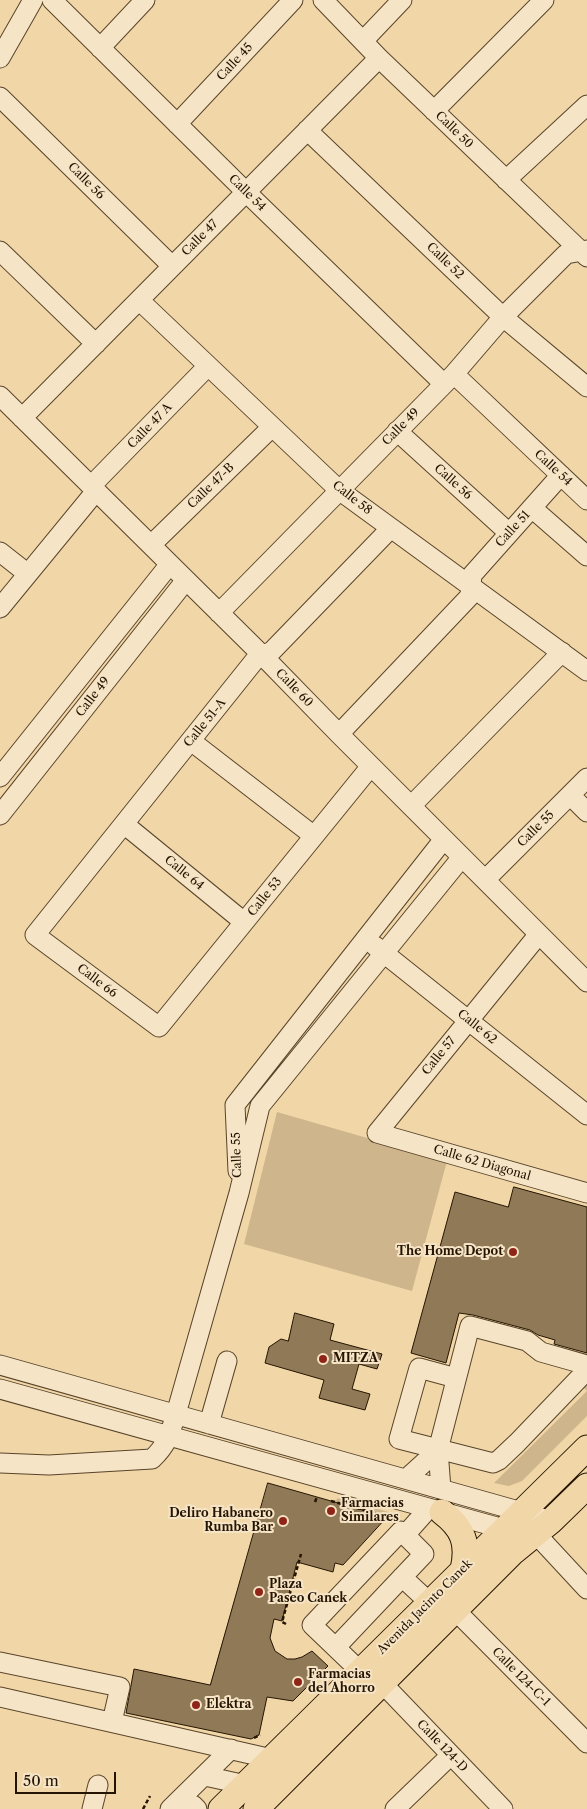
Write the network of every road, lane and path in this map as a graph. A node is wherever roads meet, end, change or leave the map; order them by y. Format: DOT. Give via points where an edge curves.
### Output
graph roads {
  1 [pos="33,0"];
  2 [pos="52,0"];
  3 [pos="146,0"];
  4 [pos="293,0"];
  5 [pos="323,0"];
  6 [pos="402,0"];
  7 [pos="544,0"];
  8 [pos="363,41"];
  9 [pos="100,48"];
  10 [pos="0,58"];
  11 [pos="379,58"];
  12 [pos="0,97"];
  13 [pos="587,105"];
  14 [pos="434,111"];
  15 [pos="177,124"];
  16 [pos="307,130"];
  17 [pos="506,180"];
  18 [pos="246,192"];
  19 [pos="0,251"];
  20 [pos="585,253"];
  21 [pos="172,266"];
  22 [pos="139,300"];
  23 [pos="503,318"];
  24 [pos="96,344"];
  25 [pos="208,366"];
  26 [pos="449,379"];
  27 [pos="587,387"];
  28 [pos="0,396"];
  29 [pos="22,418"];
  30 [pos="272,427"];
  31 [pos="397,431"];
  32 [pos="561,476"];
  33 [pos="94,489"];
  34 [pos="339,490"];
  35 [pos="587,500"];
  36 [pos="532,508"];
  37 [pos="391,528"];
  38 [pos="509,533"];
  39 [pos="151,545"];
  40 [pos="0,552"];
  41 [pos="587,556"];
  42 [pos="170,564"];
  43 [pos="28,574"];
  44 [pos="186,580"];
  45 [pos="471,586"];
  46 [pos="0,608"];
  47 [pos="220,613"];
  48 [pos="562,652"];
  49 [pos="263,656"];
  50 [pos="585,665"];
  51 [pos="60,702"];
  52 [pos="78,717"];
  53 [pos="339,734"];
  54 [pos="191,741"];
  55 [pos="371,766"];
  56 [pos="0,777"];
  57 [pos="587,778"];
  58 [pos="570,795"];
  59 [pos="411,806"];
  60 [pos="587,812"];
  61 [pos="0,815"];
  62 [pos="124,824"];
  63 [pos="314,836"];
  64 [pos="444,840"];
  65 [pos="462,857"];
  66 [pos="485,880"];
  67 [pos="244,922"];
  68 [pos="539,934"];
  69 [pos="35,935"];
  70 [pos="366,939"];
  71 [pos="384,953"];
  72 [pos="587,982"];
  73 [pos="468,1020"];
  74 [pos="159,1027"];
  75 [pos="587,1115"];
  76 [pos="377,1133"];
  77 [pos="239,1192"];
  78 [pos="587,1193"];
  79 [pos="221,1360"];
  80 [pos="0,1365"];
  81 [pos="587,1365"];
  82 [pos="587,1370"];
  83 [pos="456,1378"];
  84 [pos="0,1389"];
  85 [pos="176,1414"];
  86 [pos="204,1422"];
  87 [pos="170,1436"];
  88 [pos="587,1448"];
  89 [pos="438,1450"];
  90 [pos="0,1463"];
  91 [pos="406,1479"];
  92 [pos="587,1486"];
  93 [pos="317,1496"];
  94 [pos="331,1500"];
  95 [pos="398,1500"];
  96 [pos="315,1502"];
  97 [pos="437,1503"];
  98 [pos="522,1512"];
  99 [pos="399,1528"];
  100 [pos="528,1532"];
  101 [pos="301,1554"];
  102 [pos="463,1570"];
  103 [pos="402,1577"];
  104 [pos="587,1589"];
  105 [pos="430,1603"];
  106 [pos="455,1610"];
  107 [pos="286,1624"];
  108 [pos="336,1647"];
  109 [pos="0,1662"];
  110 [pos="360,1672"];
  111 [pos="382,1683"];
  112 [pos="0,1697"];
  113 [pos="112,1722"];
  114 [pos="587,1743"];
  115 [pos="231,1749"];
  116 [pos="451,1755"];
  117 [pos="272,1759"];
  118 [pos="205,1776"];
  119 [pos="98,1785"];
  120 [pos="246,1785"];
  121 [pos="150,1796"];
  122 [pos="174,1805"];
  123 [pos="92,1809"];
  124 [pos="143,1809"];
  125 [pos="197,1809"];
  126 [pos="221,1809"];
  127 [pos="256,1809"];
  128 [pos="395,1809"];
  129 [pos="503,1809"];
  1 -- 10 [label="street"];
  2 -- 9 [label="street, Calle 54"];
  3 -- 9 [label="street"];
  4 -- 15 [label="street, Calle 45"];
  5 -- 8 [label="street, Calle 50"];
  6 -- 8 [label="street"];
  7 -- 14 [label="street"];
  8 -- 11 [label="street, Calle 50"];
  9 -- 15 [label="street, Calle 54"];
  11 -- 14 [label="street, Calle 50"];
  11 -- 16 [label="street, Calle 47"];
  12 -- 21 [label="street, Calle 56"];
  13 -- 17 [label="street"];
  14 -- 17 [label="street, Calle 50"];
  15 -- 18 [label="street, Calle 54"];
  16 -- 18 [label="street, Calle 47"];
  16 -- 23 [label="street, Calle 52"];
  17 -- 20 [label="street, Calle 50"];
  18 -- 21 [label="street, Calle 47"];
  18 -- 26 [label="street, Calle 54"];
  19 -- 24 [label="street"];
  20 -- 23 [label="street, Calle 49" via="566,254"];
  21 -- 22 [label="street, Calle 47"];
  22 -- 24 [label="street, Calle 47"];
  22 -- 25 [label="street, Calle 58"];
  23 -- 26 [label="street, Calle 49"];
  23 -- 27 [label="street, Calle 52"];
  24 -- 29 [label="street, Calle 47"];
  25 -- 30 [label="street, Calle 58"];
  25 -- 33 [label="street, Calle 47 A"];
  26 -- 31 [label="street, Calle 49"];
  26 -- 32 [label="street, Calle 54"];
  28 -- 29 [label="street, Calle 60"];
  29 -- 33 [label="street, Calle 60"];
  30 -- 34 [label="street, Calle 58"];
  30 -- 39 [label="street, Calle 47-B"];
  31 -- 34 [label="street, Calle 49"];
  31 -- 38 [label="street, Calle 56"];
  32 -- 35 [label="street, Calle 54"];
  32 -- 36 [label="street, Calle 51"];
  33 -- 39 [label="street, Calle 60"];
  33 -- 43 [label="street"];
  34 -- 37 [label="street, Calle 58"];
  34 -- 47 [label="street, Calle 49"];
  36 -- 38 [label="street, Calle 51"];
  36 -- 41 [label="street"];
  37 -- 45 [label="street, Calle 58"];
  37 -- 49 [label="street, Calle 51-A" via="272,651"];
  38 -- 45 [label="street, Calle 51" via="472,574"];
  39 -- 42 [label="street, Calle 60"];
  40 -- 43 [label="street"];
  42 -- 44 [label="street, Calle 60"];
  42 -- 51 [label="street, Calle 49"];
  43 -- 46 [label="street"];
  44 -- 47 [label="street, Calle 60"];
  44 -- 52 [label="street, Calle 49"];
  45 -- 48 [label="street, Calle 58"];
  45 -- 53 [label="street" via="470,596"];
  47 -- 49 [label="street, Calle 60"];
  48 -- 50 [label="street, Calle 58"];
  48 -- 59 [label="street"];
  49 -- 53 [label="street, Calle 60"];
  49 -- 54 [label="street, Calle 51-A" via="255,660"];
  51 -- 52 [label="street"];
  51 -- 56 [label="street, Calle 49"];
  52 -- 61 [label="street, Calle 49"];
  53 -- 55 [label="street, Calle 60"];
  54 -- 62 [label="street, Calle 51-A"];
  54 -- 63 [label="street"];
  55 -- 59 [label="street, Calle 60"];
  55 -- 63 [label="street, Calle 53"];
  57 -- 58 [label="street, Calle 55"];
  58 -- 60 [label="street"];
  58 -- 66 [label="street, Calle 55"];
  59 -- 64 [label="street, Calle 60"];
  62 -- 67 [label="street, Calle 64"];
  62 -- 69 [label="street, Calle 51-A"];
  63 -- 67 [label="street, Calle 53"];
  64 -- 65 [label="street, Calle 60"];
  64 -- 70 [label="street, Calle 55"];
  65 -- 66 [label="street, Calle 60"];
  65 -- 71 [label="street, Calle 55"];
  66 -- 68 [label="street, Calle 60"];
  67 -- 74 [label="street, Calle 53"];
  68 -- 72 [label="street, Calle 60"];
  68 -- 73 [label="street, Calle 57"];
  69 -- 74 [label="street, Calle 66"];
  70 -- 71 [label="street, Calle 62"];
  70 -- 77 [label="street, Calle 55" via="235,1105"];
  71 -- 73 [label="street, Calle 62"];
  71 -- 77 [label="street, Calle 55" via="260,1106"];
  73 -- 75 [label="street, Calle 62"];
  73 -- 76 [label="street, Calle 57"];
  76 -- 78 [label="street, Calle 62 Diagonal"];
  77 -- 85 [label="street"];
  79 -- 86 [label="street"];
  80 -- 85 [label="street"];
  81 -- 83 [label="street" via="541,1352 527,1341 470,1326"];
  82 -- 89 [label="street" via="499,1460 493,1463"];
  83 -- 89 [label="street"];
  83 -- 89 [label="street" via="419,1368 399,1439"];
  84 -- 87 [label="street"];
  85 -- 86 [label="street"];
  85 -- 87 [label="street"];
  86 -- 91 [label="street"];
  87 -- 90 [label="street" via="152,1459 49,1465"];
  87 -- 95 [label="street"];
  88 -- 98 [label="main road, Avenida Jacinto Canek"];
  89 -- 91 [label="street"];
  89 -- 97 [label="street"];
  91 -- 97 [label="street"];
  92 -- 100 [label="main road, Avenida Jacinto Canek"];
  93 -- 96 [label="path"];
  94 -- 99 [label="path"];
  95 -- 97 [label="street"];
  95 -- 99 [label="street"];
  97 -- 98 [label="street"];
  97 -- 99 [label="street"];
  97 -- 100 [label="street"];
  97 -- 102 [label="main road" via="463,1537 466,1551"];
  98 -- 100 [label="main road, Avenida Jacinto Canek"];
  99 -- 103 [label="street" via="424,1554"];
  99 -- 108 [label="street" via="312,1625"];
  100 -- 102 [label="main road, Avenida Jacinto Canek"];
  100 -- 104 [label="street"];
  100 -- 106 [label="main road, Avenida Jacinto Canek"];
  101 -- 107 [label="path" via="282,1622"];
  102 -- 105 [label="main road, Avenida Jacinto Canek"];
  103 -- 105 [label="street"];
  103 -- 108 [label="street"];
  105 -- 110 [label="main road, Avenida Jacinto Canek"];
  106 -- 111 [label="main road, Avenida Jacinto Canek"];
  106 -- 114 [label="street, Calle 124-C-1"];
  108 -- 110 [label="street"];
  109 -- 113 [label="street" via="120,1687"];
  110 -- 117 [label="main road, Avenida Jacinto Canek"];
  111 -- 116 [label="street, Calle 124-D"];
  111 -- 127 [label="main road, Avenida Jacinto Canek"];
  112 -- 113 [label="street"];
  113 -- 115 [label="street"];
  115 -- 117 [label="street"];
  115 -- 118 [label="street"];
  116 -- 128 [label="street"];
  116 -- 129 [label="street, Calle 124-D"];
  117 -- 120 [label="main road, Avenida Jacinto Canek"];
  118 -- 120 [label="street"];
  118 -- 122 [label="street"];
  119 -- 123 [label="street"];
  120 -- 126 [label="main road, Avenida Jacinto Canek"];
  121 -- 124 [label="path"];
  122 -- 125 [label="street" via="193,1805"];
}
